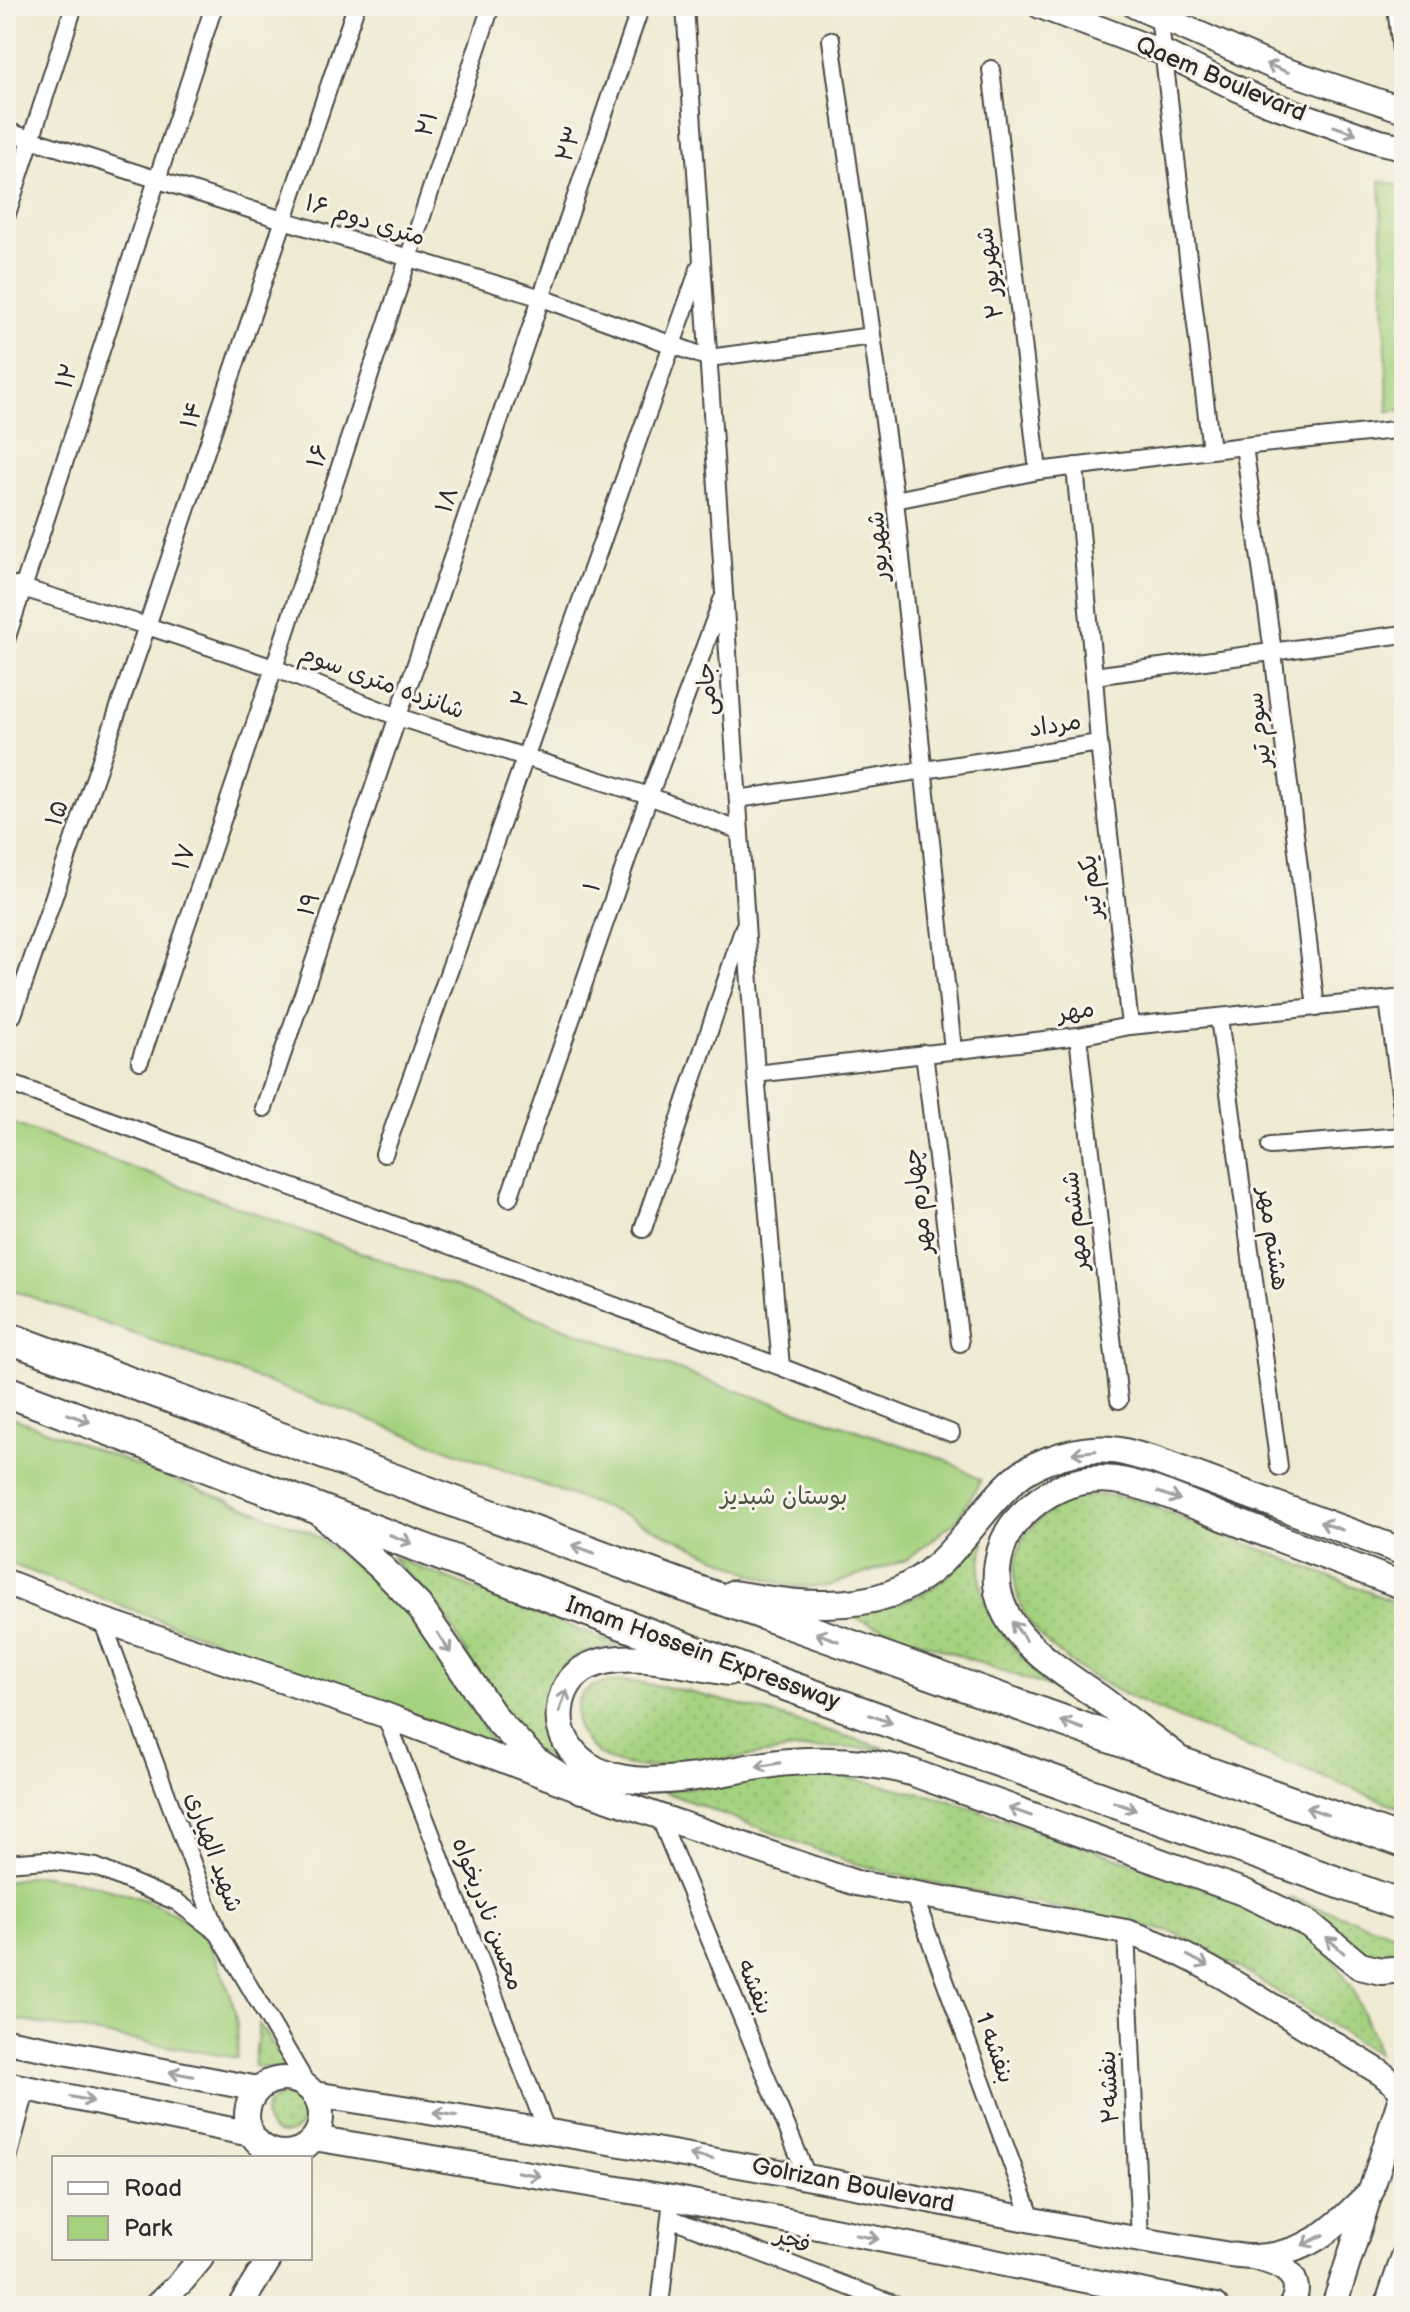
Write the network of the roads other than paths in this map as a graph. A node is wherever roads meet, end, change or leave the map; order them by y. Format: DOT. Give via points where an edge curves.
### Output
graph roads {
  1 [pos="74,6"];
  2 [pos="214,6"];
  3 [pos="356,6"];
  4 [pos="491,6"];
  5 [pos="641,6"];
  6 [pos="685,6"];
  7 [pos="1040,6"];
  8 [pos="1135,6"];
  9 [pos="1396,6"];
  10 [pos="1159,16"];
  11 [pos="831,40"];
  12 [pos="1164,53"];
  13 [pos="991,69"];
  14 [pos="1404,78"];
  15 [pos="1404,110"];
  16 [pos="6,131"];
  17 [pos="30,137"];
  18 [pos="1404,147"];
  19 [pos="157,179"];
  20 [pos="6,217"];
  21 [pos="283,220"];
  22 [pos="408,258"];
  23 [pos="702,261"];
  24 [pos="542,298"];
  25 [pos="872,336"];
  26 [pos="672,346"];
  27 [pos="709,358"];
  28 [pos="1404,429"];
  29 [pos="1244,446"];
  30 [pos="1211,450"];
  31 [pos="1075,466"];
  32 [pos="1038,471"];
  33 [pos="895,500"];
  34 [pos="6,583"];
  35 [pos="23,589"];
  36 [pos="724,594"];
  37 [pos="147,626"];
  38 [pos="1404,634"];
  39 [pos="6,640"];
  40 [pos="1273,652"];
  41 [pos="274,668"];
  42 [pos="1094,676"];
  43 [pos="398,717"];
  44 [pos="1099,743"];
  45 [pos="526,756"];
  46 [pos="923,770"];
  47 [pos="649,796"];
  48 [pos="738,799"];
  49 [pos="740,831"];
  50 [pos="746,920"];
  51 [pos="1396,999"];
  52 [pos="1316,1008"];
  53 [pos="13,1015"];
  54 [pos="1219,1018"];
  55 [pos="1130,1026"];
  56 [pos="1078,1036"];
  57 [pos="953,1050"];
  58 [pos="924,1053"];
  59 [pos="140,1061"];
  60 [pos="756,1074"];
  61 [pos="6,1082"];
  62 [pos="264,1108"];
  63 [pos="1404,1123"];
  64 [pos="1404,1136"];
  65 [pos="1270,1146"];
  66 [pos="384,1154"];
  67 [pos="509,1198"];
  68 [pos="643,1229"];
  69 [pos="6,1337"];
  70 [pos="960,1343"];
  71 [pos="781,1367"];
  72 [pos="6,1391"];
  73 [pos="1119,1400"];
  74 [pos="951,1433"];
  75 [pos="1279,1467"];
  76 [pos="314,1506"];
  77 [pos="1404,1552"];
  78 [pos="6,1582"];
  79 [pos="1404,1586"];
  80 [pos="687,1587"];
  81 [pos="102,1620"];
  82 [pos="763,1677"];
  83 [pos="385,1715"];
  84 [pos="1188,1766"];
  85 [pos="582,1790"];
  86 [pos="659,1816"];
  87 [pos="1398,1839"];
  88 [pos="6,1863"];
  89 [pos="913,1893"];
  90 [pos="1404,1906"];
  91 [pos="1126,1932"];
  92 [pos="218,1933"];
  93 [pos="1404,1969"];
  94 [pos="6,2041"];
  95 [pos="16,2085"];
  96 [pos="258,2089"];
  97 [pos="1404,2090"];
  98 [pos="311,2091"];
  99 [pos="546,2129"];
  100 [pos="256,2146"];
  101 [pos="311,2146"];
  102 [pos="6,2166"];
  103 [pos="807,2176"];
  104 [pos="1372,2190"];
  105 [pos="671,2208"];
  106 [pos="1032,2219"];
  107 [pos="1140,2240"];
  108 [pos="1404,2256"];
  109 [pos="1254,2257"];
  110 [pos="199,2260"];
  111 [pos="269,2260"];
  112 [pos="889,2304"];
  113 [pos="156,2306"];
  114 [pos="240,2306"];
  115 [pos="660,2306"];
  116 [pos="1216,2306"];
  117 [pos="1291,2306"];
  118 [pos="1334,2306"];
  119 [pos="1387,2306"];
  1 -- 17 [label="street"];
  2 -- 19 [label="street"];
  3 -- 21 [label="street"];
  4 -- 22 [label="street, ۲۱"];
  5 -- 24 [label="street, ۲۳"];
  6 -- 23 [label="street, جامی"];
  7 -- 12 [label="main road, Qaem Boulevard"];
  8 -- 10 [label="main road, Qaem Boulevard"];
  9 -- 14 [label="street"];
  10 -- 12 [label="street"];
  15 -- 10 [label="main road, Qaem Boulevard, one-way" via="1272,66"];
  11 -- 25 [label="street"];
  12 -- 18 [label="main road, Qaem Boulevard, one-way" via="1265,102"];
  12 -- 30 [label="street"];
  13 -- 32 [label="street, شهریور ۲"];
  16 -- 17 [label="street, ۱۶ متری دوم"];
  17 -- 19 [label="street, ۱۶ متری دوم"];
  17 -- 20 [label="street"];
  19 -- 21 [label="street, ۱۶ متری دوم"];
  19 -- 35 [label="street, ۱۲"];
  21 -- 22 [label="street, ۱۶ متری دوم"];
  21 -- 37 [label="street, ۱۴"];
  22 -- 24 [label="street, ۱۶ متری دوم"];
  22 -- 41 [label="street, ۱۶"];
  23 -- 26 [label="street, ۲"];
  23 -- 27 [label="street, جامی"];
  24 -- 26 [label="street, ۱۶ متری دوم"];
  24 -- 43 [label="street, ۱۸"];
  25 -- 27 [label="street"];
  25 -- 33 [label="street"];
  26 -- 27 [label="street, ۱۶ متری دوم"];
  26 -- 45 [label="street, ۲"];
  27 -- 36 [label="street, جامی"];
  28 -- 29 [label="street, شهریور"];
  29 -- 30 [label="street, شهریور"];
  29 -- 40 [label="street, سوم تیر"];
  30 -- 31 [label="street, شهریور"];
  31 -- 32 [label="street, شهریور"];
  31 -- 42 [label="street"];
  32 -- 33 [label="street, شهریور"];
  33 -- 46 [label="street, شهریور"];
  34 -- 35 [label="street, شانزده متری سوم"];
  35 -- 37 [label="street, شانزده متری سوم"];
  35 -- 39 [label="street, ۱۲"];
  36 -- 47 [label="street, ۱"];
  36 -- 48 [label="street, جامی"];
  37 -- 41 [label="street, شانزده متری سوم"];
  37 -- 53 [label="street, ۱۵"];
  38 -- 40 [label="street, مرداد"];
  40 -- 42 [label="street, مرداد"];
  40 -- 52 [label="street, سوم تیر"];
  41 -- 43 [label="street, شانزده متری سوم"];
  41 -- 59 [label="street, ۱۷"];
  42 -- 44 [label="street, مرداد"];
  43 -- 45 [label="street, شانزده متری سوم"];
  43 -- 62 [label="street, ۱۹"];
  44 -- 46 [label="street, مرداد"];
  44 -- 55 [label="street, یکم تیر"];
  45 -- 47 [label="street, شانزده متری سوم"];
  45 -- 66 [label="street, ۲"];
  46 -- 48 [label="street, مرداد"];
  46 -- 57 [label="street, شهریور"];
  47 -- 49 [label="street, شانزده متری سوم"];
  47 -- 67 [label="street, ۱"];
  48 -- 49 [label="street, جامی"];
  49 -- 50 [label="street, جامی"];
  50 -- 60 [label="street, جامی"];
  50 -- 68 [label="street"];
  51 -- 52 [label="street, مهر"];
  51 -- 63 [label="street"];
  52 -- 54 [label="street, مهر"];
  54 -- 55 [label="street, مهر"];
  54 -- 75 [label="street, هشتم مهر"];
  55 -- 56 [label="street, مهر"];
  56 -- 57 [label="street, مهر"];
  56 -- 73 [label="street, ششم مهر"];
  57 -- 58 [label="street, مهر"];
  58 -- 60 [label="street, مهر"];
  58 -- 70 [label="street, چهارم مهر"];
  60 -- 71 [label="street, جامی"];
  61 -- 71 [label="street"];
  64 -- 65 [label="street"];
  80 -- 69 [label="highway, one-way"];
  71 -- 74 [label="street"];
  72 -- 76 [label="highway, Imam Hossein Expressway, one-way"];
  76 -- 82 [label="highway, Imam Hossein Expressway, one-way"];
  76 -- 85 [label="main road, one-way" via="419,1606 496,1719 535,1760"];
  77 -- 80 [label="main road, one-way" via="1154,1460 1113,1450 1077,1451 1017,1478 942,1562 889,1594 806,1603"];
  78 -- 81 [label="main road"];
  84 -- 79 [label="main road, one-way" via="1047,1662 1007,1615 999,1595 1001,1547 1033,1504 1065,1485 1116,1480"];
  84 -- 80 [label="highway, one-way"];
  81 -- 83 [label="main road"];
  81 -- 92 [label="street, شهید الهیاری"];
  82 -- 90 [label="highway, Imam Hossein Expressway, one-way"];
  93 -- 82 [label="main road, one-way" via="1360,1966 1309,1924 1254,1897 911,1772 829,1759 640,1781 589,1765 562,1734 558,1717 563,1695 574,1676 601,1662 643,1658"];
  83 -- 85 [label="main road"];
  83 -- 99 [label="street, محسن نادریخواه"];
  87 -- 84 [label="highway, one-way"];
  85 -- 86 [label="main road"];
  86 -- 89 [label="main road" via="856,1883"];
  86 -- 103 [label="street, بنفشه"];
  88 -- 92 [label="street" via="46,1860 96,1867 177,1902"];
  89 -- 91 [label="main road"];
  89 -- 106 [label="street, بنفشه 1"];
  91 -- 97 [label="main road, one-way" via="1212,1969"];
  91 -- 107 [label="street, بنفشه۲"];
  92 -- 98 [label="street, شهید الهیاری"];
  96 -- 94 [label="main road, one-way"];
  95 -- 100 [label="main road, one-way"];
  95 -- 102 [label="street"];
  96 -- 98 [label="main road" via="289,2079"];
  96 -- 100 [label="main road" via="246,2115"];
  97 -- 104 [label="main road"];
  99 -- 98 [label="main road, Golrizan Boulevard, one-way"];
  98 -- 101 [label="main road" via="321,2116"];
  103 -- 99 [label="main road, Golrizan Boulevard, one-way"];
  100 -- 101 [label="main road" via="280,2154"];
  101 -- 105 [label="main road, Golrizan Boulevard, one-way"];
  103 -- 106 [label="main road, Golrizan Boulevard"];
  104 -- 109 [label="main road, Golrizan Boulevard, one-way" via="1313,2242"];
  104 -- 118 [label="main road"];
  105 -- 112 [label="street, فجر"];
  105 -- 115 [label="street"];
  105 -- 116 [label="main road, Golrizan Boulevard, one-way"];
  106 -- 107 [label="main road, Golrizan Boulevard"];
  107 -- 109 [label="main road, Golrizan Boulevard"];
  108 -- 119 [label="main road"];
  109 -- 117 [label="main road" via="1275,2262 1292,2276"];
  110 -- 113 [label="main road"];
  111 -- 114 [label="main road"];
}
